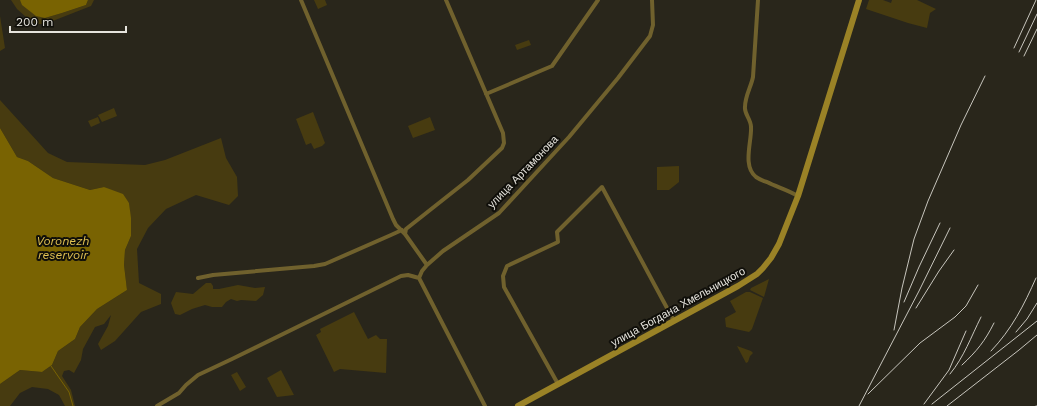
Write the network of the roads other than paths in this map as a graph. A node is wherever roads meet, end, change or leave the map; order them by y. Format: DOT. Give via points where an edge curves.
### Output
graph roads {
  1 [pos="300,0"];
  2 [pos="446,0"];
  3 [pos="598,0"];
  4 [pos="652,0"];
  5 [pos="758,0"];
  6 [pos="859,0"];
  7 [pos="486,94"];
  8 [pos="798,196"];
  9 [pos="402,230"];
  10 [pos="405,234"];
  11 [pos="427,265"];
  12 [pos="198,278"];
  13 [pos="418,278"];
  14 [pos="674,321"];
  15 [pos="558,384"];
  16 [pos="156,406"];
  17 [pos="485,406"];
  18 [pos="518,406"];
  1 -- 9 [label="street" via="393,219"];
  2 -- 7 [label="street"];
  3 -- 7 [label="street" via="552,66"];
  4 -- 11 [label="street, улица Артамонова" via="653,26 650,36 569,137 499,213"];
  5 -- 8 [label="street" via="753,77 745,102 745,112 752,125 749,164 757,178"];
  6 -- 8 [label="main road, улица Богдана Хмельницкого"];
  7 -- 10 [label="street" via="503,133 502,148 468,180 406,229"];
  8 -- 14 [label="main road, улица Богдана Хмельницкого" via="780,244 763,268 738,286"];
  9 -- 10 [label="street"];
  9 -- 12 [label="street" via="325,264"];
  10 -- 11 [label="street"];
  11 -- 13 [label="street, улица Артамонова"];
  13 -- 16 [label="street" via="401,276 204,372 190,381 179,393"];
  13 -- 17 [label="street"];
  14 -- 15 [label="main road, улица Богдана Хмельницкого"];
  14 -- 15 [label="street" via="602,187 557,232 558,242 507,266 503,276 504,287"];
  15 -- 18 [label="main road, улица Богдана Хмельницкого"];
}
